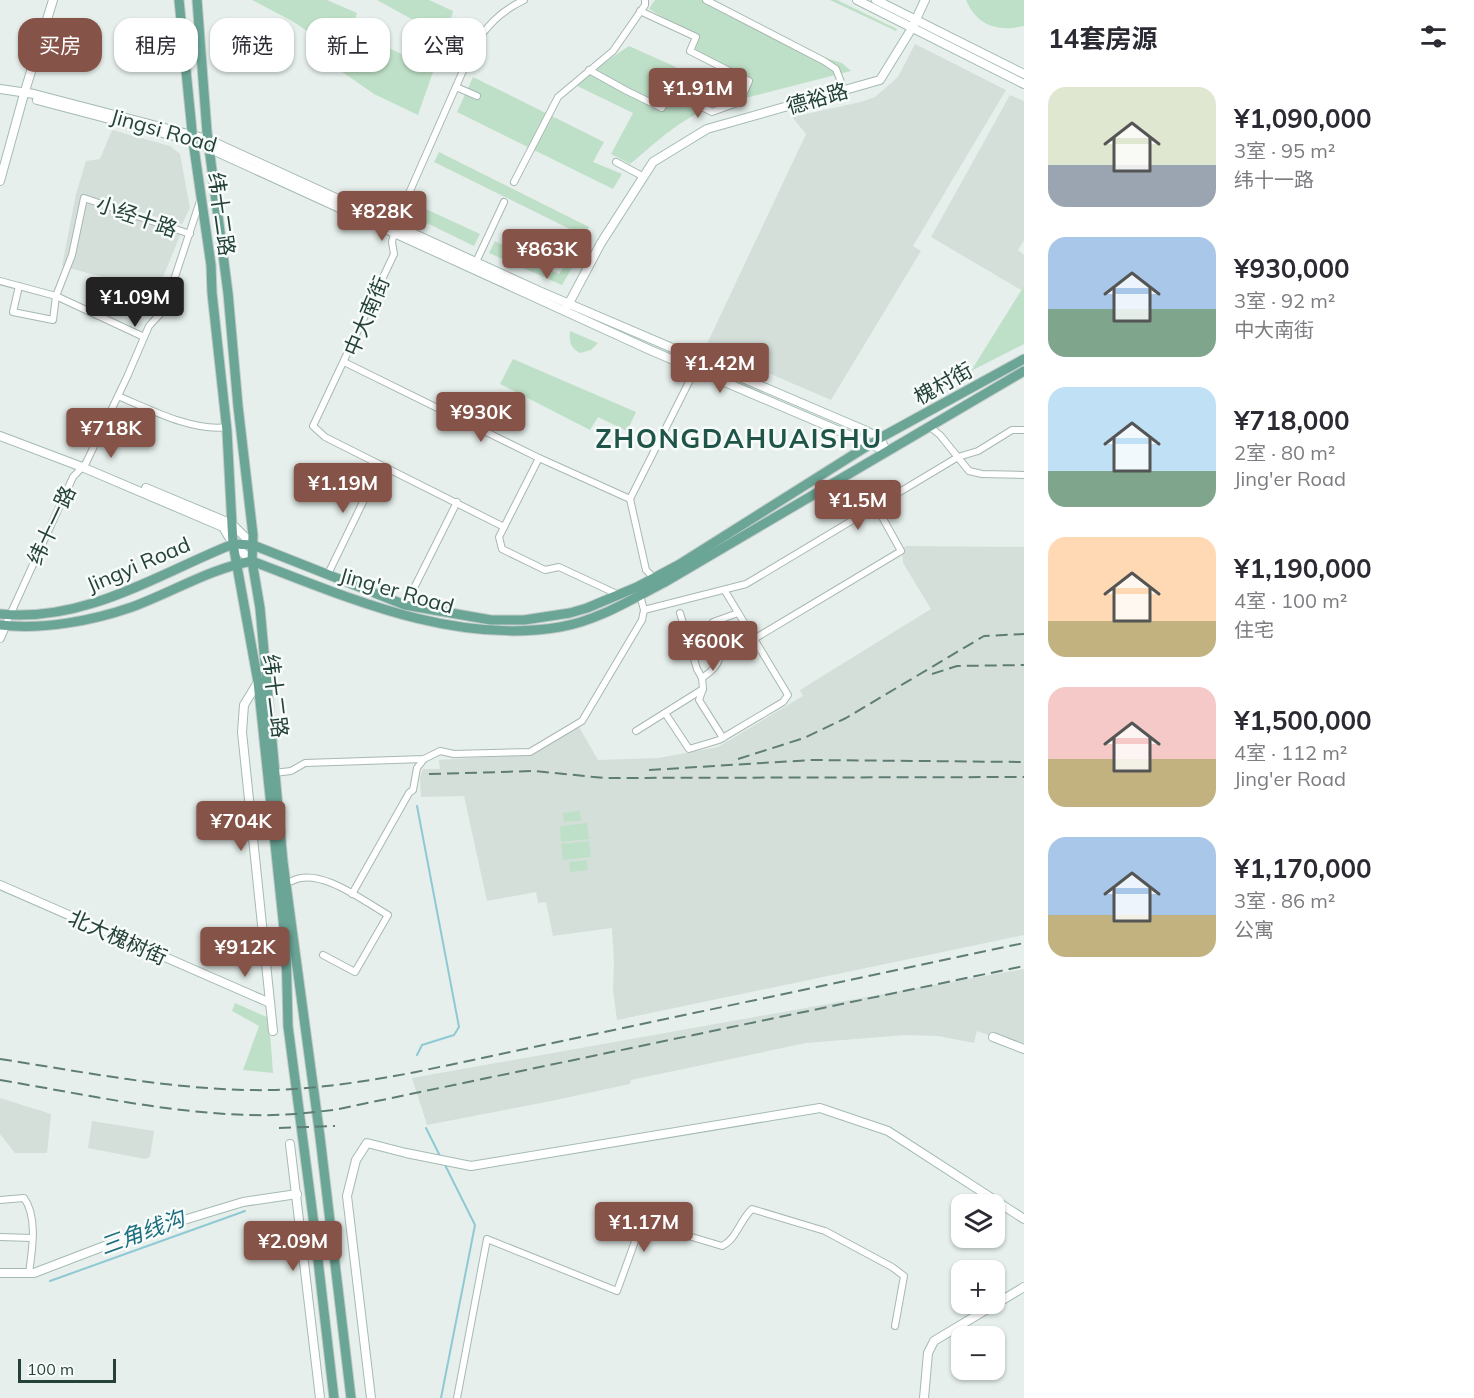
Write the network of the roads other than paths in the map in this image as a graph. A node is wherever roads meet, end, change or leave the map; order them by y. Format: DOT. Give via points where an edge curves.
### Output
graph roads {
  1 [pos="53,0"];
  2 [pos="178,0"];
  3 [pos="197,0"];
  4 [pos="524,0"];
  5 [pos="706,0"];
  6 [pos="857,0"];
  7 [pos="876,0"];
  8 [pos="925,0"];
  9 [pos="645,4"];
  10 [pos="914,23"];
  11 [pos="589,70"];
  12 [pos="1024,74"];
  13 [pos="1024,84"];
  14 [pos="456,87"];
  15 [pos="0,89"];
  16 [pos="844,90"];
  17 [pos="24,94"];
  18 [pos="477,96"];
  19 [pos="193,138"];
  20 [pos="207,139"];
  21 [pos="209,150"];
  22 [pos="616,162"];
  23 [pos="644,177"];
  24 [pos="0,181"];
  25 [pos="514,182"];
  26 [pos="201,198"];
  27 [pos="504,202"];
  28 [pos="394,229"];
  29 [pos="190,234"];
  30 [pos="476,262"];
  31 [pos="0,281"];
  32 [pos="19,286"];
  33 [pos="56,296"];
  34 [pos="567,308"];
  35 [pos="144,337"];
  36 [pos="1024,359"];
  37 [pos="344,362"];
  38 [pos="695,370"];
  39 [pos="1024,371"];
  40 [pos="118,396"];
  41 [pos="930,426"];
  42 [pos="226,427"];
  43 [pos="1024,430"];
  44 [pos="0,431"];
  45 [pos="0,436"];
  46 [pos="880,438"];
  47 [pos="870,444"];
  48 [pos="886,451"];
  49 [pos="958,457"];
  50 [pos="539,458"];
  51 [pos="84,465"];
  52 [pos="381,465"];
  53 [pos="1024,475"];
  54 [pos="630,499"];
  55 [pos="457,502"];
  56 [pos="876,506"];
  57 [pos="232,524"];
  58 [pos="504,527"];
  59 [pos="233,544"];
  60 [pos="253,545"];
  61 [pos="252,561"];
  62 [pos="236,564"];
  63 [pos="328,574"];
  64 [pos="651,579"];
  65 [pos="725,591"];
  66 [pos="640,594"];
  67 [pos="619,595"];
  68 [pos="405,605"];
  69 [pos="644,610"];
  70 [pos="680,612"];
  71 [pos="738,613"];
  72 [pos="5,614"];
  73 [pos="3,625"];
  74 [pos="0,638"];
  75 [pos="754,639"];
  76 [pos="702,678"];
  77 [pos="258,682"];
  78 [pos="703,689"];
  79 [pos="665,713"];
  80 [pos="636,731"];
  81 [pos="723,738"];
  82 [pos="424,759"];
  83 [pos="274,772"];
  84 [pos="292,881"];
  85 [pos="0,885"];
  86 [pos="352,894"];
  87 [pos="323,955"];
  88 [pos="270,1004"];
  89 [pos="273,1031"];
  90 [pos="993,1037"];
  91 [pos="1024,1049"];
  92 [pos="290,1144"];
  93 [pos="297,1194"];
  94 [pos="0,1200"];
  95 [pos="1024,1220"];
  96 [pos="0,1237"];
  97 [pos="32,1238"];
  98 [pos="0,1273"];
  99 [pos="29,1273"];
  100 [pos="1024,1287"];
  101 [pos="895,1326"];
  102 [pos="320,1398"];
  103 [pos="334,1398"];
  104 [pos="351,1398"];
  105 [pos="371,1398"];
  106 [pos="457,1398"];
  107 [pos="924,1398"];
  1 -- 17 [label="street"];
  2 -- 19 [label="main road, 纬十二路"];
  3 -- 20 [label="main road, 纬十二路"];
  4 -- 14 [label="street, 中大南街" via="499,14 483,31"];
  5 -- 16 [label="street" via="824,61 836,69"];
  6 -- 10 [label="street"];
  7 -- 10 [label="street"];
  8 -- 10 [label="street, 德裕路"];
  9 -- 11 [label="street" via="625,37"];
  9 -- 11 [label="street" via="696,37 690,51 749,81 740,102 712,112 670,92 662,108"];
  10 -- 12 [label="street"];
  10 -- 13 [label="street"];
  10 -- 16 [label="street, 德裕路" via="880,80"];
  11 -- 25 [label="street" via="558,97"];
  14 -- 18 [label="street"];
  14 -- 28 [label="street, 中大南街"];
  15 -- 17 [label="street, Jingsi Road"];
  16 -- 23 [label="street, 德裕路" via="707,129 653,162"];
  17 -- 19 [label="street, Jingsi Road"];
  17 -- 24 [label="street"];
  19 -- 20 [label="street, Jingsi Road"];
  19 -- 21 [label="street, Jingsi Road"];
  19 -- 26 [label="main road, 纬十二路"];
  20 -- 21 [label="main road, 纬十二路"];
  20 -- 28 [label="street, Jingsi Road"];
  21 -- 28 [label="street, Jingsi Road"];
  21 -- 60 [label="main road, 纬十二路" via="228,293"];
  22 -- 23 [label="street"];
  23 -- 34 [label="street, 德裕路" via="601,243"];
  26 -- 29 [label="street, 纬十一路"];
  26 -- 42 [label="main road, 纬十二路" via="212,265"];
  27 -- 30 [label="street"];
  28 -- 30 [label="street, Jingsi Road"];
  28 -- 34 [label="street, Jingsi Road"];
  28 -- 37 [label="street, 中大南街" via="394,254"];
  29 -- 33 [label="street, 小经十路" via="84,198 72,255"];
  29 -- 35 [label="street, 纬十一路" via="167,301"];
  30 -- 34 [label="street, Jingsi Road"];
  31 -- 32 [label="street"];
  32 -- 33 [label="street"];
  32 -- 33 [label="street" via="13,312 53,320"];
  33 -- 35 [label="street"];
  34 -- 38 [label="street, Jingsi Road"];
  34 -- 46 [label="street, Jingsi Road"];
  35 -- 40 [label="street, 纬十一路"];
  36 -- 46 [label="main road, 槐村街"];
  37 -- 50 [label="street, 中大南街"];
  37 -- 52 [label="street" via="313,426 325,437"];
  38 -- 47 [label="street, Jingsi Road"];
  38 -- 54 [label="street"];
  39 -- 41 [label="main road, 槐村街"];
  40 -- 42 [label="street" via="176,419 216,429"];
  40 -- 51 [label="street, 纬十一路"];
  41 -- 48 [label="main road, 槐村街"];
  41 -- 49 [label="street"];
  42 -- 57 [label="main road, 纬十二路"];
  43 -- 49 [label="street" via="1012,430 978,451"];
  44 -- 51 [label="street, Jing'er Road"];
  45 -- 51 [label="street, Jing'er Road"];
  46 -- 47 [label="main road, Jing'er Road"];
  46 -- 48 [label="street"];
  47 -- 48 [label="street, Jingsi Road"];
  47 -- 64 [label="main road, Jing'er Road"];
  48 -- 66 [label="main road, Jing'er Road"];
  49 -- 53 [label="street" via="969,471"];
  49 -- 56 [label="street"];
  50 -- 54 [label="street, 中大南街"];
  50 -- 58 [label="street"];
  51 -- 57 [label="street, Jing'er Road"];
  51 -- 59 [label="street, Jing'er Road" via="223,527"];
  51 -- 72 [label="street, 纬十一路" via="73,477 13,612"];
  52 -- 55 [label="street"];
  52 -- 63 [label="street"];
  54 -- 64 [label="street"];
  55 -- 58 [label="street"];
  55 -- 68 [label="street"];
  56 -- 65 [label="street" via="746,585"];
  56 -- 75 [label="street" via="901,551"];
  57 -- 59 [label="main road, 纬十二路"];
  57 -- 60 [label="street, Jing'er Road"];
  58 -- 67 [label="street" via="499,537 502,549 545,570 559,567"];
  59 -- 60 [label="main road, Jingyi Road"];
  59 -- 61 [label="street, Jing'er Road"];
  59 -- 62 [label="main road, 纬十二路"];
  59 -- 72 [label="main road, Jingyi Road" via="101,602 41,614"];
  60 -- 61 [label="main road, 纬十二路"];
  60 -- 63 [label="main road, Jing'er Road"];
  61 -- 62 [label="main road, Jingyi Road"];
  61 -- 66 [label="main road, Jing'er Road" via="375,607 435,623 503,631 574,624"];
  61 -- 83 [label="main road, 纬十二路" via="260,608"];
  62 -- 73 [label="main road, Jingyi Road" via="132,607 99,616 42,625"];
  62 -- 77 [label="main road, 纬十二路"];
  63 -- 68 [label="main road, Jing'er Road"];
  64 -- 67 [label="main road, Jing'er Road"];
  65 -- 69 [label="street"];
  65 -- 71 [label="street"];
  66 -- 69 [label="street"];
  67 -- 68 [label="main road, Jing'er Road" via="570,614 525,620 491,620"];
  69 -- 82 [label="street" via="642,620 582,721 531,752 440,751"];
  70 -- 76 [label="street"];
  71 -- 75 [label="street"];
  71 -- 76 [label="street" via="709,627 720,657 715,669"];
  72 -- 73 [label="street, 纬十一路"];
  73 -- 74 [label="street"];
  75 -- 81 [label="street" via="788,695 783,702"];
  76 -- 78 [label="street"];
  77 -- 88 [label="street" via="244,705 242,732"];
  77 -- 103 [label="main road, 纬十二路" via="286,948 288,1026"];
  78 -- 79 [label="street"];
  78 -- 81 [label="street" via="699,700"];
  79 -- 80 [label="street"];
  79 -- 81 [label="street" via="689,749"];
  82 -- 83 [label="street" via="305,763 291,771"];
  82 -- 86 [label="street" via="417,768 413,790"];
  83 -- 104 [label="main road, 纬十二路"];
  84 -- 86 [label="street" via="317,877"];
  85 -- 88 [label="street, 北大槐树街"];
  86 -- 87 [label="street" via="388,915 355,972"];
  88 -- 89 [label="street"];
  90 -- 91 [label="street"];
  92 -- 93 [label="street"];
  93 -- 99 [label="street" via="243,1202"];
  93 -- 102 [label="street"];
  94 -- 97 [label="street" via="24,1198 29,1204"];
  95 -- 105 [label="street" via="888,1131 819,1108 471,1166 367,1143 356,1160 347,1204"];
  96 -- 97 [label="street"];
  97 -- 99 [label="street"];
  98 -- 99 [label="street"];
  100 -- 107 [label="street" via="934,1341 928,1353"];
  101 -- 106 [label="street" via="904,1276 825,1231 752,1209 722,1246 642,1222 617,1291 487,1239"];
}
